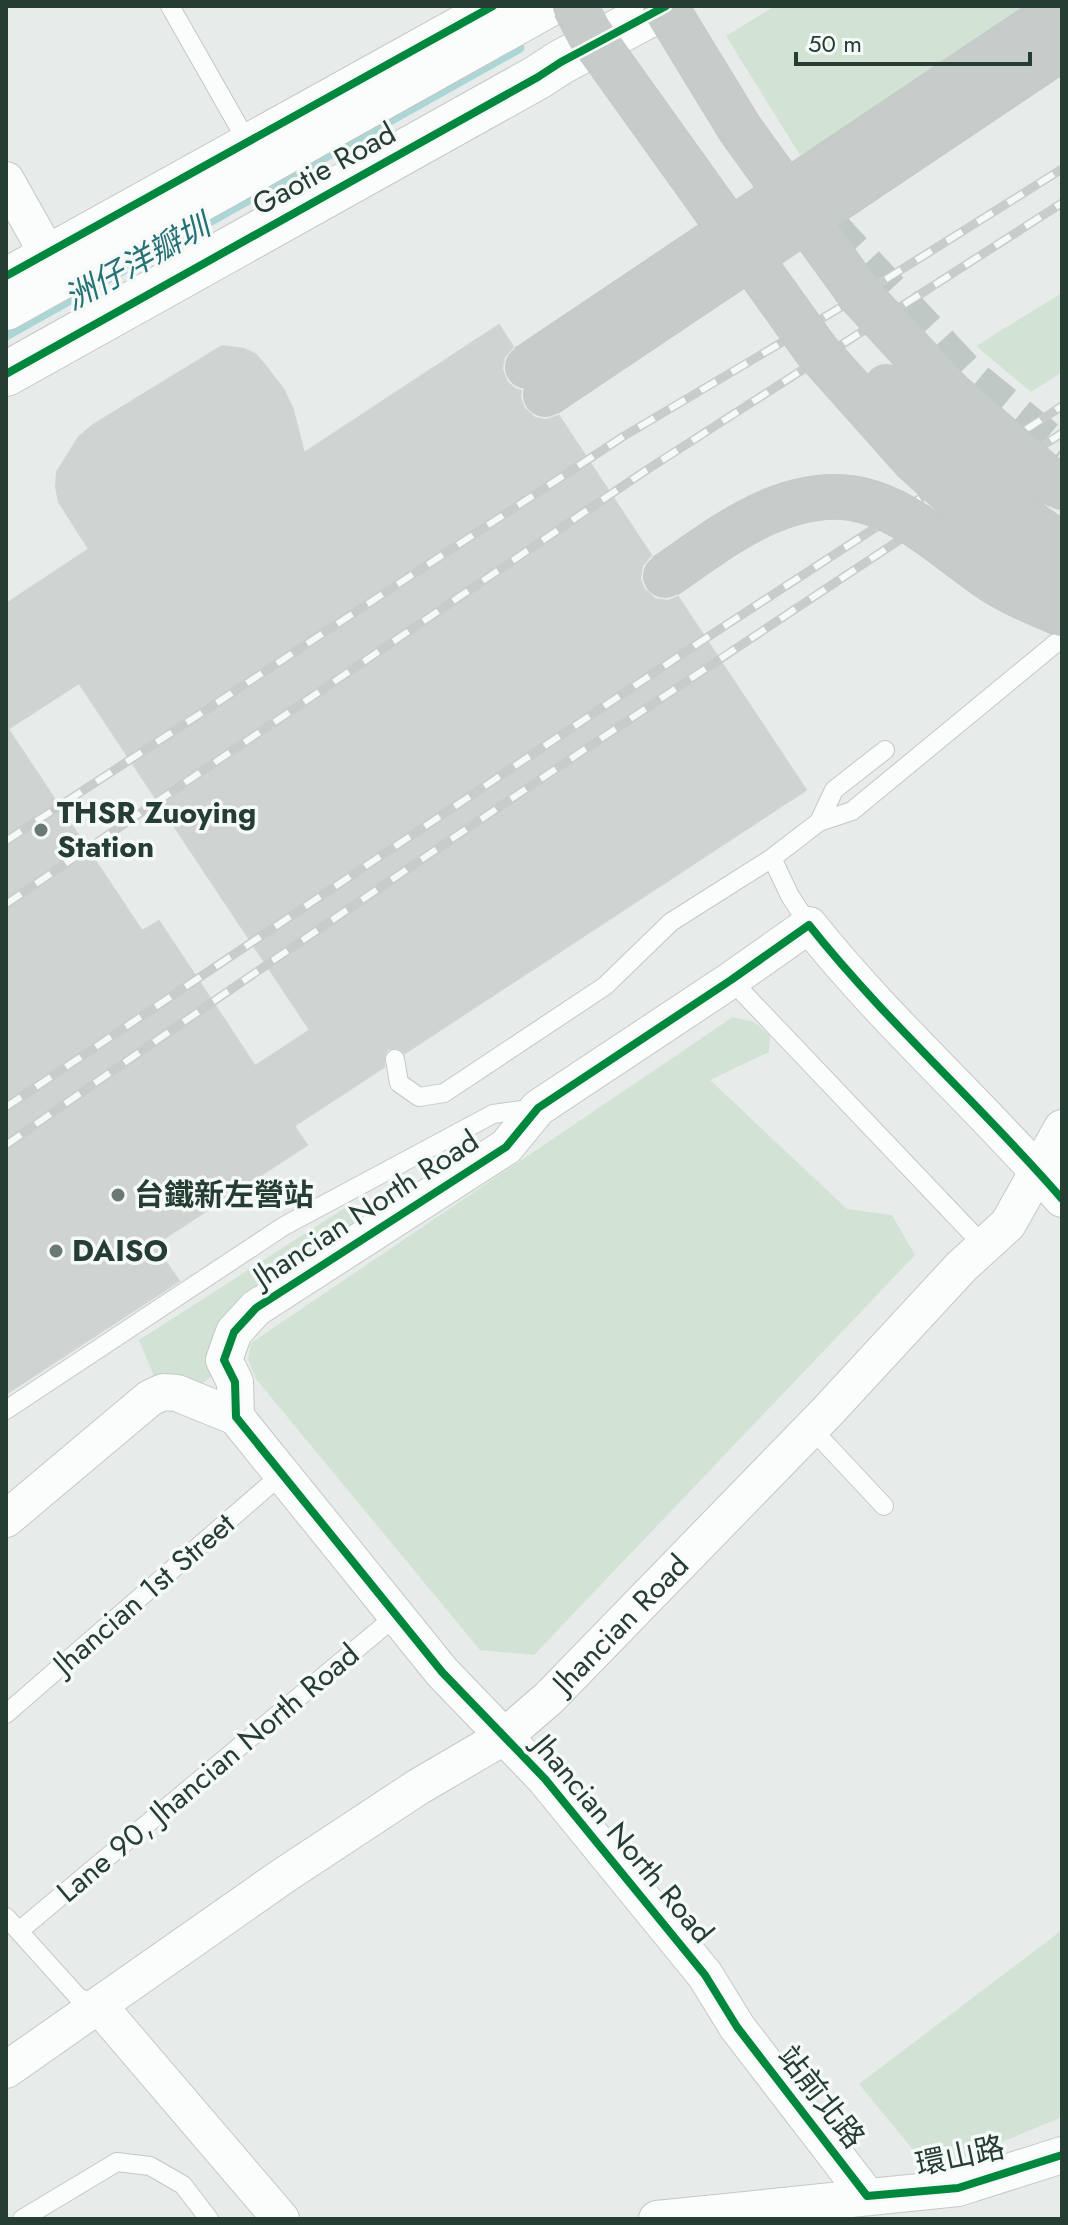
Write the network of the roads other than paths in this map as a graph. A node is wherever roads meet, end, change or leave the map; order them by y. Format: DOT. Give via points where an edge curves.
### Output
graph roads {
  1 [pos="170,6"];
  2 [pos="493,6"];
  3 [pos="546,6"];
  4 [pos="563,6"];
  5 [pos="575,6"];
  6 [pos="603,6"];
  7 [pos="633,6"];
  8 [pos="665,6"];
  9 [pos="1062,8"];
  10 [pos="588,48"];
  11 [pos="1062,48"];
  12 [pos="740,129"];
  13 [pos="248,143"];
  14 [pos="6,180"];
  15 [pos="47,253"];
  16 [pos="6,276"];
  17 [pos="6,308"];
  18 [pos="6,374"];
  19 [pos="1062,488"];
  20 [pos="1062,545"];
  21 [pos="665,576"];
  22 [pos="1062,581"];
  23 [pos="1062,614"];
  24 [pos="1062,638"];
  25 [pos="885,750"];
  26 [pos="819,822"];
  27 [pos="772,858"];
  28 [pos="809,925"];
  29 [pos="731,980"];
  30 [pos="395,1059"];
  31 [pos="538,1108"];
  32 [pos="1062,1128"];
  33 [pos="1038,1171"];
  34 [pos="1062,1199"];
  35 [pos="985,1247"];
  36 [pos="6,1410"];
  37 [pos="236,1417"];
  38 [pos="811,1428"];
  39 [pos="282,1474"];
  40 [pos="884,1506"];
  41 [pos="6,1519"];
  42 [pos="397,1615"];
  43 [pos="6,1714"];
  44 [pos="505,1736"];
  45 [pos="6,1917"];
  46 [pos="19,1931"];
  47 [pos="99,2006"];
  48 [pos="6,2070"];
  49 [pos="1062,2155"];
  50 [pos="867,2196"];
  51 [pos="22,2219"];
  52 [pos="209,2219"];
  53 [pos="281,2219"];
  54 [pos="657,2219"];
  55 [pos="826,2219"];
  1 -- 13 [label="lane"];
  2 -- 13 [label="street, Gaotie Road"];
  3 -- 17 [label="street, Gaotie Road"];
  4 -- 10 [label="street"];
  5 -- 22 [label="highway, bridge" via="589,33 816,350 914,460 1003,540"];
  6 -- 20 [label="highway, bridge" via="778,258 903,406 1033,525"];
  7 -- 12 [label="highway, bridge"];
  8 -- 10 [label="street, Gaotie Road"];
  8 -- 12 [label="highway, bridge"];
  9 -- 11 [label="highway, bridge" via="536,381"];
  10 -- 18 [label="street, Gaotie Road"];
  12 -- 19 [label="highway, bridge" via="861,296 950,393"];
  13 -- 15 [label="street, Gaotie Road"];
  14 -- 15 [label="street"];
  15 -- 16 [label="street, Gaotie Road"];
  21 -- 23 [label="highway, bridge" via="769,511 802,500 862,499 904,517 988,577"];
  24 -- 26 [label="lane" via="852,811"];
  25 -- 26 [label="lane" via="834,790"];
  26 -- 27 [label="lane"];
  27 -- 28 [label="lane"];
  27 -- 30 [label="lane" via="671,922 605,986 444,1093 419,1097 399,1083"];
  28 -- 29 [label="street, Jhancian North Road"];
  28 -- 33 [label="street" via="846,972"];
  29 -- 31 [label="street, Jhancian North Road"];
  29 -- 35 [label="lane"];
  31 -- 36 [label="lane, Jhancian North Road" via="493,1114 284,1226"];
  31 -- 37 [label="street, Jhancian North Road" via="506,1147 256,1308 234,1332 224,1360 235,1382"];
  32 -- 33 [label="street, Jhancian Road"];
  33 -- 34 [label="street"];
  33 -- 35 [label="street, Jhancian Road" via="1008,1224"];
  35 -- 38 [label="street, Jhancian Road"];
  37 -- 39 [label="street, Jhancian North Road"];
  37 -- 41 [label="street, Jhancian North Road" via="163,1392"];
  38 -- 40 [label="lane"];
  38 -- 44 [label="street, Jhancian Road" via="559,1689"];
  39 -- 42 [label="street, Jhancian North Road"];
  39 -- 43 [label="lane, Jhancian 1st Street"];
  42 -- 44 [label="street, Jhancian North Road" via="442,1672"];
  42 -- 46 [label="lane, Lane 90, Jhancian North Road"];
  44 -- 47 [label="street, Jhancian Road" via="295,1868"];
  44 -- 50 [label="street, Jhancian North Road" via="705,1975 737,2027"];
  45 -- 46 [label="lane"];
  46 -- 47 [label="lane" via="78,1997"];
  47 -- 48 [label="street, Jhancian Road"];
  47 -- 53 [label="street"];
  49 -- 50 [label="street, 環山路" via="958,2188"];
  50 -- 54 [label="street, 環山路"];
  50 -- 55 [label="lane"];
  51 -- 52 [label="lane" via="117,2162 150,2166 183,2185"];
}
